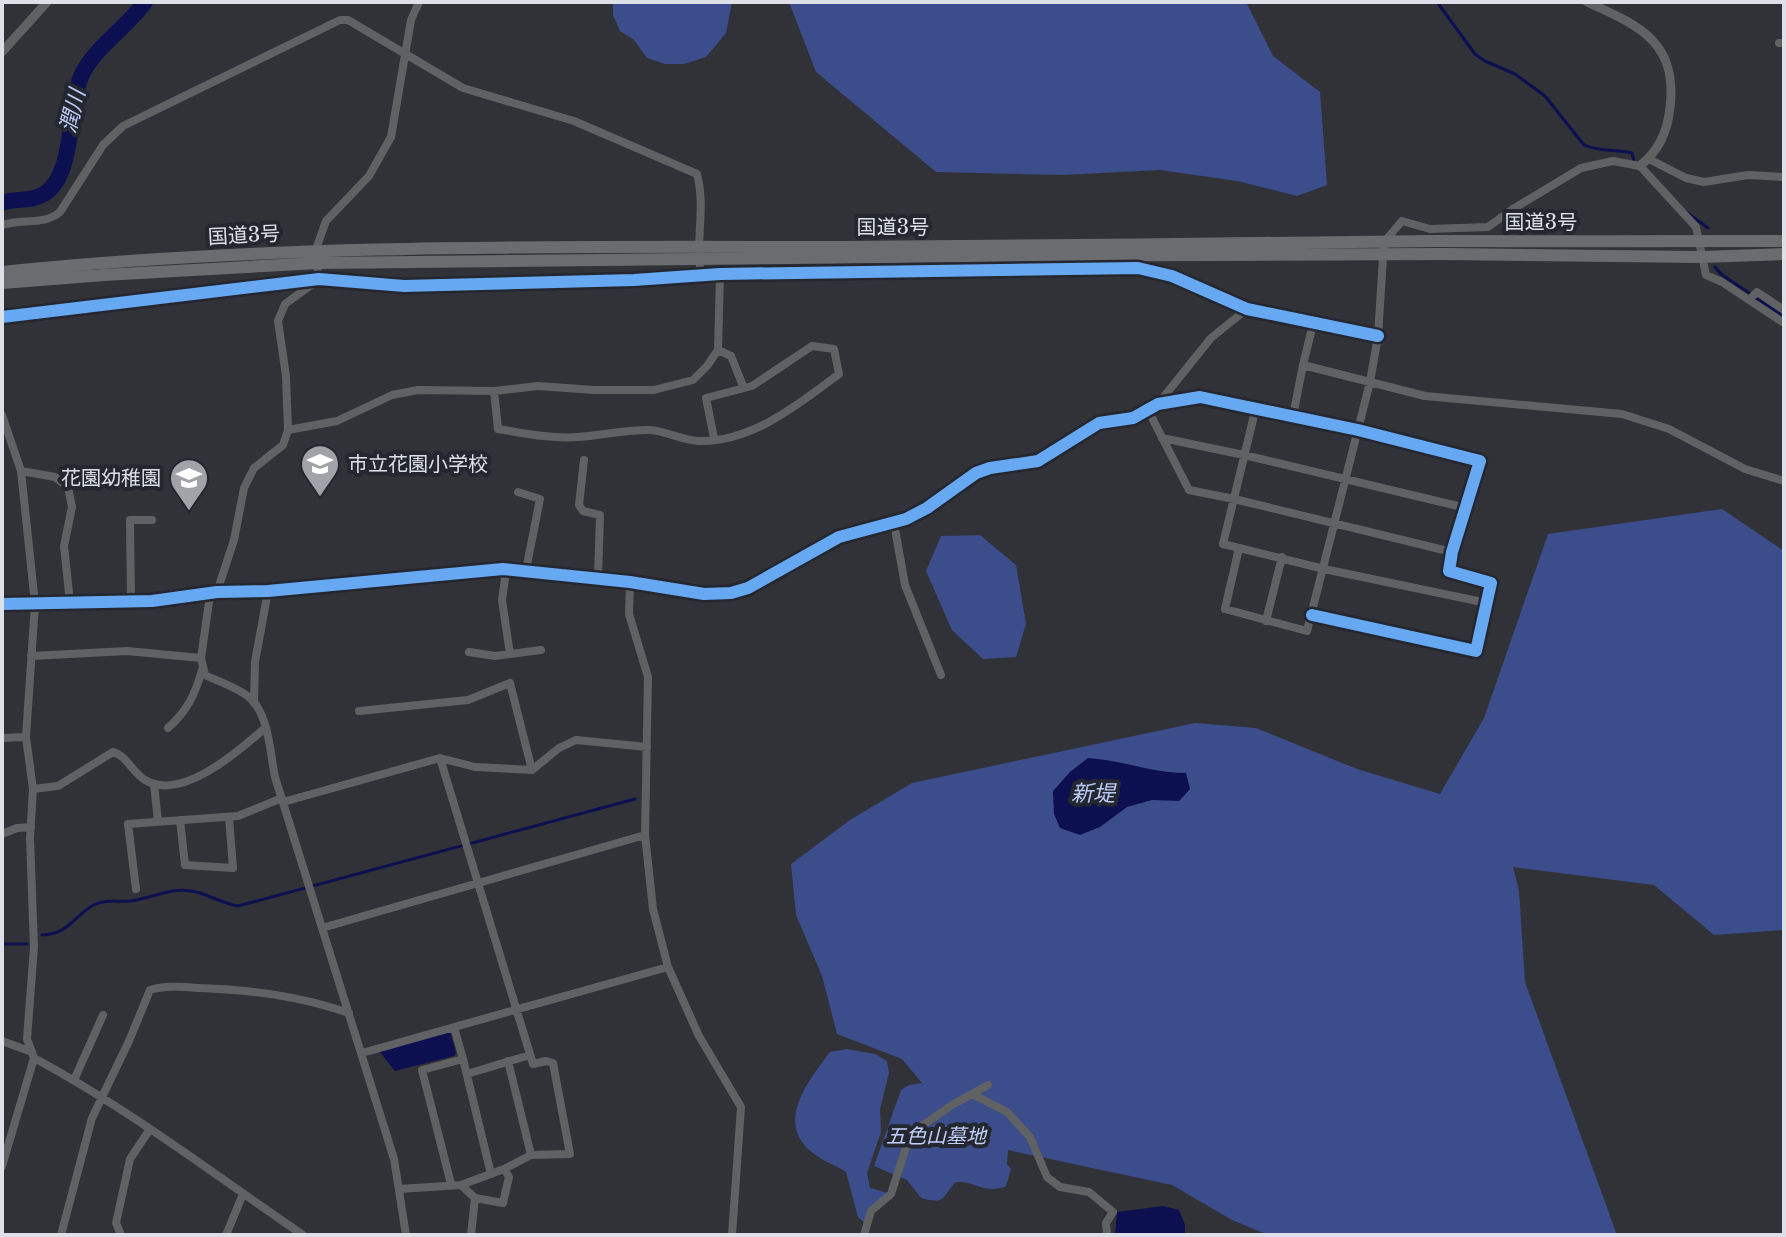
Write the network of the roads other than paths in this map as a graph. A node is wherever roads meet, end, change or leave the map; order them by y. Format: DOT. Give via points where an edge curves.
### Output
graph roads {
  1 [pos="47,2"];
  2 [pos="419,2"];
  3 [pos="1587,2"];
  4 [pos="2,52"];
  5 [pos="406,53"];
  6 [pos="1649,159"];
  7 [pos="1640,166"];
  8 [pos="1784,177"];
  9 [pos="2,225"];
  10 [pos="1784,241"];
  11 [pos="1700,242"];
  12 [pos="1384,249"];
  13 [pos="698,253"];
  14 [pos="1784,254"];
  15 [pos="1701,257"];
  16 [pos="316,258"];
  17 [pos="2,272"];
  18 [pos="720,274"];
  19 [pos="701,275"];
  20 [pos="319,279"];
  21 [pos="2,283"];
  22 [pos="1749,300"];
  23 [pos="1247,309"];
  24 [pos="1784,310"];
  25 [pos="2,317"];
  26 [pos="1784,323"];
  27 [pos="1313,324"];
  28 [pos="1378,336"];
  29 [pos="718,350"];
  30 [pos="1303,365"];
  31 [pos="1370,382"];
  32 [pos="743,386"];
  33 [pos="494,391"];
  34 [pos="1158,404"];
  35 [pos="1256,407"];
  36 [pos="1148,410"];
  37 [pos="2,415"];
  38 [pos="1293,416"];
  39 [pos="288,430"];
  40 [pos="1358,430"];
  41 [pos="714,438"];
  42 [pos="1162,438"];
  43 [pos="1244,455"];
  44 [pos="584,460"];
  45 [pos="21,471"];
  46 [pos="1345,480"];
  47 [pos="1784,481"];
  48 [pos="518,492"];
  49 [pos="1234,499"];
  50 [pos="1466,508"];
  51 [pos="152,520"];
  52 [pos="894,523"];
  53 [pos="1334,525"];
  54 [pos="1239,548"];
  55 [pos="1452,552"];
  56 [pos="1282,557"];
  57 [pos="503,569"];
  58 [pos="1324,569"];
  59 [pos="526,570"];
  60 [pos="598,578"];
  61 [pos="630,582"];
  62 [pos="268,591"];
  63 [pos="214,593"];
  64 [pos="131,601"];
  65 [pos="70,602"];
  66 [pos="1487,603"];
  67 [pos="2,604"];
  68 [pos="35,604"];
  69 [pos="1312,615"];
  70 [pos="1266,621"];
  71 [pos="541,650"];
  72 [pos="469,652"];
  73 [pos="510,654"];
  74 [pos="31,656"];
  75 [pos="201,658"];
  76 [pos="202,670"];
  77 [pos="941,675"];
  78 [pos="254,703"];
  79 [pos="359,711"];
  80 [pos="168,728"];
  81 [pos="265,728"];
  82 [pos="26,737"];
  83 [pos="2,738"];
  84 [pos="647,747"];
  85 [pos="440,758"];
  86 [pos="532,770"];
  87 [pos="154,784"];
  88 [pos="33,789"];
  89 [pos="282,800"];
  90 [pos="229,817"];
  91 [pos="180,820"];
  92 [pos="158,822"];
  93 [pos="31,827"];
  94 [pos="2,834"];
  95 [pos="645,835"];
  96 [pos="479,883"];
  97 [pos="136,889"];
  98 [pos="322,928"];
  99 [pos="668,967"];
  100 [pos="516,1010"];
  101 [pos="349,1013"];
  102 [pos="103,1015"];
  103 [pos="454,1027"];
  104 [pos="2,1041"];
  105 [pos="362,1053"];
  106 [pos="33,1055"];
  107 [pos="530,1055"];
  108 [pos="463,1059"];
  109 [pos="508,1061"];
  110 [pos="467,1074"];
  111 [pos="74,1080"];
  112 [pos="988,1085"];
  113 [pos="972,1094"];
  114 [pos="101,1098"];
  115 [pos="150,1129"];
  116 [pos="531,1155"];
  117 [pos="2,1166"];
  118 [pos="504,1169"];
  119 [pos="491,1174"];
  120 [pos="451,1184"];
  121 [pos="461,1185"];
  122 [pos="399,1189"];
  123 [pos="243,1194"];
  124 [pos="475,1198"];
  125 [pos="301,1234"];
  126 [pos="61,1235"];
  127 [pos="121,1235"];
  128 [pos="226,1235"];
  129 [pos="406,1235"];
  130 [pos="471,1235"];
  131 [pos="732,1235"];
  132 [pos="864,1235"];
  133 [pos="1107,1235"];
  1 -- 4 [label="street"];
  2 -- 5 [label="street"];
  3 -- 6 [label="street" via="1623,19 1669,62 1668,127"];
  5 -- 9 [label="street" via="340,20 123,126 103,145 51,220"];
  5 -- 13 [label="street" via="463,88 574,121 697,174"];
  5 -- 16 [label="street" via="391,137 369,176 326,221"];
  6 -- 7 [label="street"];
  6 -- 8 [label="street" via="1704,182 1748,175"];
  7 -- 11 [label="street" via="1696,227"];
  7 -- 12 [label="street" via="1613,161 1581,168 1488,227 1430,229 1402,221"];
  10 -- 11 [label="highway, 国道3号"];
  11 -- 12 [label="highway, 国道3号"];
  11 -- 15 [label="street"];
  12 -- 13 [label="highway, 国道3号"];
  12 -- 15 [label="highway, 国道3号"];
  12 -- 28 [label="street"];
  13 -- 16 [label="highway, 国道3号"];
  13 -- 19 [label="street"];
  14 -- 15 [label="highway, 国道3号"];
  15 -- 22 [label="street" via="1706,275"];
  16 -- 17 [label="highway, 国道3号" via="105,261"];
  16 -- 20 [label="street"];
  16 -- 21 [label="highway, 国道3号"];
  18 -- 19 [label="street"];
  18 -- 23 [label="street" via="1138,268 1172,276"];
  18 -- 29 [label="street"];
  19 -- 20 [label="street" via="404,286"];
  20 -- 25 [label="street"];
  20 -- 39 [label="street" via="285,304 278,321"];
  22 -- 24 [label="street" via="1757,292"];
  22 -- 26 [label="street"];
  23 -- 27 [label="street"];
  23 -- 34 [label="street" via="1211,338"];
  27 -- 28 [label="street"];
  27 -- 30 [label="street"];
  28 -- 31 [label="street"];
  29 -- 32 [label="street" via="731,356"];
  29 -- 33 [label="street" via="693,380 654,390 538,386"];
  30 -- 31 [label="street"];
  30 -- 38 [label="street"];
  31 -- 40 [label="street"];
  31 -- 47 [label="street" via="1425,396 1622,414 1669,429 1745,469"];
  32 -- 41 [label="street" via="706,398"];
  32 -- 41 [label="street" via="752,386 812,346 834,349 839,374 775,418"];
  33 -- 39 [label="street" via="418,390 392,395 337,421"];
  33 -- 41 [label="street" via="498,429 574,437 651,430 698,441"];
  34 -- 35 [label="street" via="1200,397"];
  34 -- 36 [label="street"];
  35 -- 38 [label="street"];
  35 -- 43 [label="street"];
  36 -- 42 [label="street"];
  36 -- 52 [label="street" via="1099,423 1038,461 976,473 927,508"];
  37 -- 45 [label="street"];
  38 -- 40 [label="street"];
  39 -- 63 [label="street" via="283,445 254,468 244,488 234,540"];
  40 -- 46 [label="street"];
  40 -- 50 [label="street" via="1480,461"];
  42 -- 43 [label="street"];
  42 -- 49 [label="street" via="1189,490"];
  43 -- 46 [label="street"];
  43 -- 49 [label="street"];
  44 -- 60 [label="street" via="579,505 600,515"];
  45 -- 65 [label="street" via="55,477 68,487 72,507 64,546"];
  45 -- 68 [label="street"];
  46 -- 50 [label="street"];
  46 -- 53 [label="street"];
  48 -- 59 [label="street" via="540,499"];
  49 -- 53 [label="street"];
  49 -- 54 [label="street" via="1223,544"];
  50 -- 55 [label="street"];
  51 -- 64 [label="street" via="130,520"];
  52 -- 61 [label="street" via="839,537 731,593"];
  52 -- 77 [label="street" via="905,585"];
  53 -- 55 [label="street"];
  53 -- 58 [label="street"];
  54 -- 56 [label="street"];
  54 -- 70 [label="street" via="1225,609"];
  55 -- 66 [label="street" via="1449,571 1491,583"];
  56 -- 58 [label="street"];
  56 -- 70 [label="street"];
  57 -- 59 [label="street"];
  57 -- 62 [label="street"];
  57 -- 73 [label="street"];
  58 -- 66 [label="street"];
  58 -- 69 [label="street"];
  59 -- 60 [label="street"];
  60 -- 61 [label="street"];
  61 -- 84 [label="street" via="629,614 648,677"];
  62 -- 63 [label="street"];
  62 -- 78 [label="street" via="255,662"];
  63 -- 64 [label="street"];
  63 -- 75 [label="street"];
  64 -- 65 [label="street"];
  65 -- 68 [label="street"];
  66 -- 69 [label="street" via="1476,651"];
  67 -- 68 [label="street"];
  68 -- 74 [label="street"];
  69 -- 70 [label="street" via="1307,631"];
  71 -- 73 [label="street"];
  72 -- 73 [label="street"];
  74 -- 75 [label="street" via="127,651"];
  74 -- 82 [label="street"];
  75 -- 76 [label="street"];
  76 -- 78 [label="street"];
  76 -- 80 [label="street" via="184,714"];
  78 -- 81 [label="street"];
  79 -- 86 [label="street" via="468,700 510,683"];
  81 -- 87 [label="street" via="217,766 187,781"];
  81 -- 89 [label="street"];
  82 -- 83 [label="street"];
  82 -- 88 [label="street"];
  84 -- 86 [label="street" via="576,740"];
  84 -- 95 [label="street"];
  85 -- 86 [label="street" via="475,767"];
  85 -- 89 [label="street"];
  85 -- 96 [label="street"];
  87 -- 88 [label="street" via="113,752 58,786"];
  87 -- 92 [label="street"];
  88 -- 93 [label="street"];
  89 -- 90 [label="street"];
  89 -- 98 [label="street"];
  90 -- 91 [label="street"];
  90 -- 91 [label="street" via="233,868 185,865"];
  91 -- 92 [label="street"];
  92 -- 97 [label="street" via="128,824"];
  93 -- 94 [label="street"];
  93 -- 106 [label="street" via="34,947 27,1039"];
  95 -- 96 [label="street"];
  95 -- 99 [label="street" via="653,909"];
  96 -- 98 [label="street"];
  96 -- 100 [label="street"];
  98 -- 101 [label="street"];
  99 -- 100 [label="street"];
  99 -- 131 [label="street" via="699,1036 741,1107"];
  100 -- 103 [label="street"];
  100 -- 107 [label="street"];
  101 -- 105 [label="street"];
  101 -- 114 [label="street" via="287,995 215,988 150,990"];
  102 -- 111 [label="street"];
  103 -- 105 [label="street"];
  103 -- 108 [label="street"];
  104 -- 106 [label="street"];
  105 -- 122 [label="street"];
  106 -- 111 [label="street"];
  106 -- 117 [label="street"];
  107 -- 109 [label="street"];
  107 -- 116 [label="street" via="533,1064 553,1063 571,1148 570,1154"];
  108 -- 110 [label="street"];
  108 -- 120 [label="street" via="422,1070"];
  109 -- 110 [label="street"];
  109 -- 116 [label="street"];
  110 -- 119 [label="street"];
  111 -- 114 [label="street"];
  112 -- 113 [label="street"];
  113 -- 132 [label="street" via="909,1138 891,1194 871,1211"];
  113 -- 133 [label="street" via="1007,1112 1030,1137 1047,1177 1104,1202 1113,1212"];
  114 -- 115 [label="street"];
  114 -- 126 [label="street"];
  115 -- 123 [label="street"];
  115 -- 127 [label="street" via="130,1159 116,1223"];
  116 -- 118 [label="street"];
  118 -- 119 [label="street"];
  118 -- 124 [label="street" via="509,1177 503,1203"];
  119 -- 121 [label="street"];
  120 -- 121 [label="street"];
  120 -- 122 [label="street"];
  121 -- 124 [label="street"];
  122 -- 129 [label="street"];
  123 -- 125 [label="street"];
  123 -- 128 [label="street"];
  124 -- 130 [label="street"];
}
